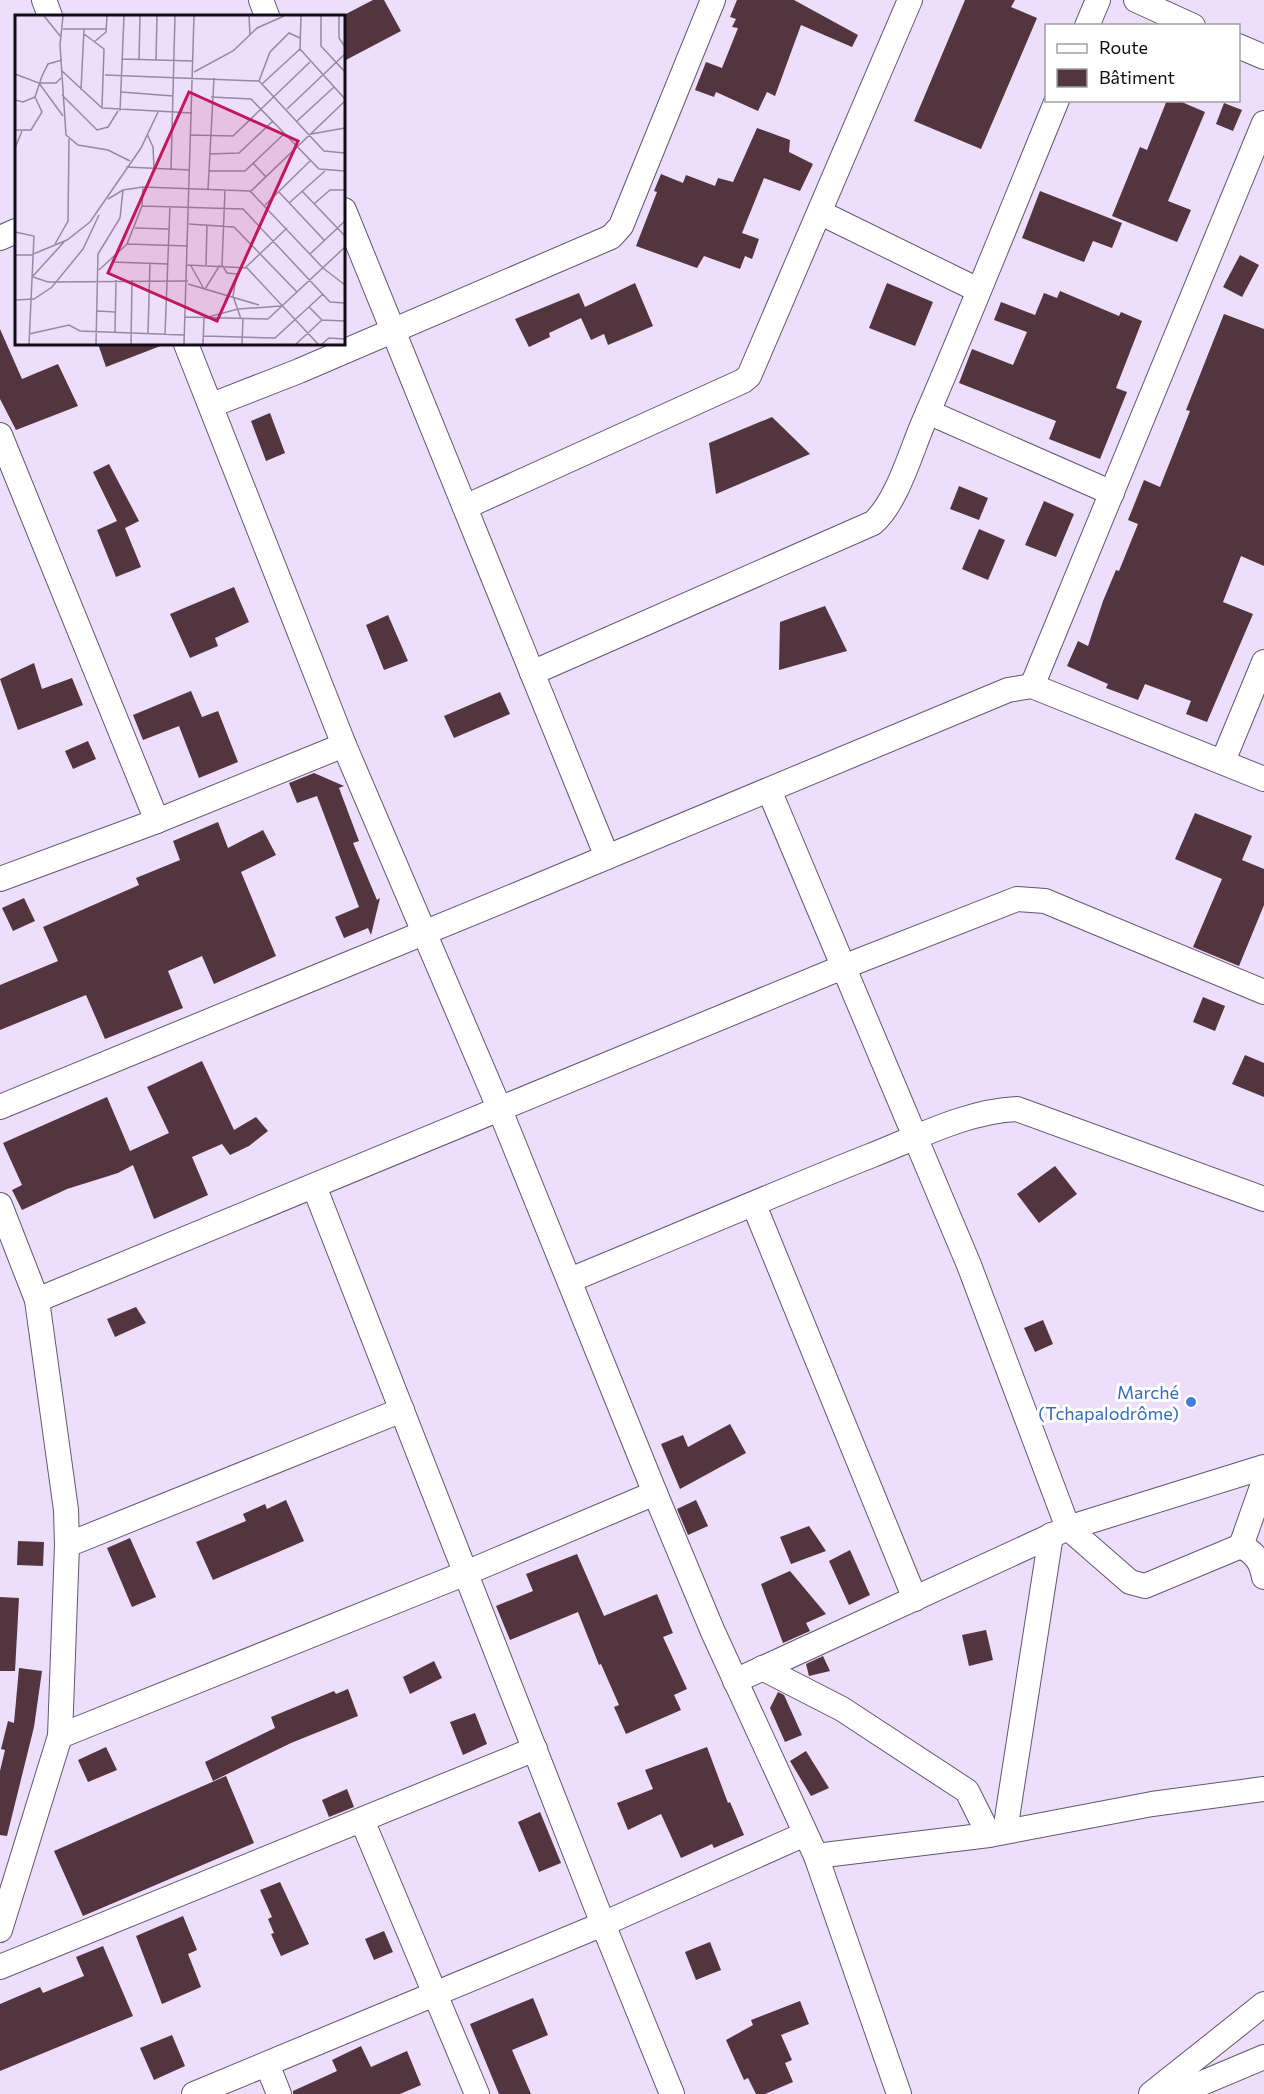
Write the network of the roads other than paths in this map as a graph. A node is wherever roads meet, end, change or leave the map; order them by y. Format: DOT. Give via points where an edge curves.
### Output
graph roads {
  1 [pos="44,0"];
  2 [pos="261,0"];
  3 [pos="713,0"];
  4 [pos="910,0"];
  5 [pos="1098,0"];
  6 [pos="1136,0"];
  7 [pos="50,15"];
  8 [pos="267,15"];
  9 [pos="1089,24"];
  10 [pos="1189,24"];
  11 [pos="1240,46"];
  12 [pos="1264,57"];
  13 [pos="1056,102"];
  14 [pos="1264,123"];
  15 [pos="345,212"];
  16 [pos="821,213"];
  17 [pos="15,231"];
  18 [pos="0,238"];
  19 [pos="978,290"];
  20 [pos="393,332"];
  21 [pos="186,345"];
  22 [pos="212,405"];
  23 [pos="928,412"];
  24 [pos="0,435"];
  25 [pos="1112,493"];
  26 [pos="465,507"];
  27 [pos="1264,662"];
  28 [pos="532,673"];
  29 [pos="1032,686"];
  30 [pos="344,746"];
  31 [pos="1223,761"];
  32 [pos="1264,779"];
  33 [pos="769,790"];
  34 [pos="157,821"];
  35 [pos="607,857"];
  36 [pos="0,879"];
  37 [pos="424,934"];
  38 [pos="843,967"];
  39 [pos="1264,992"];
  40 [pos="0,1107"];
  41 [pos="500,1110"];
  42 [pos="916,1138"];
  43 [pos="314,1186"];
  44 [pos="1264,1199"];
  45 [pos="0,1205"];
  46 [pos="754,1205"];
  47 [pos="570,1280"];
  48 [pos="37,1300"];
  49 [pos="402,1410"];
  50 [pos="1264,1467"];
  51 [pos="1264,1481"];
  52 [pos="655,1493"];
  53 [pos="1059,1531"];
  54 [pos="67,1545"];
  55 [pos="1241,1546"];
  56 [pos="466,1573"];
  57 [pos="1264,1577"];
  58 [pos="915,1599"];
  59 [pos="762,1668"];
  60 [pos="735,1681"];
  61 [pos="60,1736"];
  62 [pos="535,1749"];
  63 [pos="1264,1789"];
  64 [pos="362,1820"];
  65 [pos="997,1833"];
  66 [pos="805,1834"];
  67 [pos="816,1856"];
  68 [pos="603,1924"];
  69 [pos="0,1930"];
  70 [pos="0,1966"];
  71 [pos="435,1994"];
  72 [pos="1264,2004"];
  73 [pos="1264,2057"];
  74 [pos="267,2064"];
  75 [pos="194,2094"];
  76 [pos="279,2094"];
  77 [pos="477,2094"];
  78 [pos="672,2094"];
  79 [pos="899,2094"];
  80 [pos="1151,2094"];
  81 [pos="1176,2094"];
  1 -- 7 [label="street"];
  2 -- 8 [label="street"];
  3 -- 20 [label="street" via="618,231"];
  4 -- 16 [label="street"];
  5 -- 9 [label="street"];
  6 -- 10 [label="street"];
  11 -- 12 [label="street"];
  13 -- 19 [label="street"];
  14 -- 25 [label="street"];
  15 -- 20 [label="street"];
  16 -- 19 [label="street"];
  16 -- 26 [label="street" via="757,362 743,381"];
  17 -- 18 [label="street"];
  19 -- 23 [label="street"];
  20 -- 22 [label="street"];
  20 -- 26 [label="street"];
  21 -- 22 [label="street"];
  22 -- 30 [label="street"];
  23 -- 25 [label="street"];
  23 -- 28 [label="street" via="889,502 873,523"];
  24 -- 34 [label="street"];
  25 -- 29 [label="street"];
  26 -- 28 [label="street"];
  27 -- 31 [label="street"];
  28 -- 35 [label="street"];
  29 -- 31 [label="street"];
  29 -- 33 [label="street" via="1008,690"];
  30 -- 34 [label="street"];
  30 -- 37 [label="street"];
  31 -- 32 [label="street"];
  33 -- 35 [label="street"];
  33 -- 38 [label="street"];
  34 -- 36 [label="street"];
  35 -- 37 [label="street"];
  37 -- 40 [label="street"];
  37 -- 41 [label="street"];
  38 -- 39 [label="street" via="999,904 1031,899 1045,901"];
  38 -- 41 [label="street"];
  38 -- 42 [label="street"];
  41 -- 43 [label="street"];
  41 -- 47 [label="street"];
  42 -- 44 [label="street" via="990,1111 1017,1109"];
  42 -- 46 [label="street"];
  42 -- 53 [label="street" via="969,1265"];
  43 -- 48 [label="street"];
  43 -- 49 [label="street"];
  45 -- 48 [label="street"];
  46 -- 47 [label="street"];
  46 -- 58 [label="street"];
  47 -- 52 [label="street"];
  48 -- 54 [label="street" via="66,1510"];
  49 -- 54 [label="street"];
  49 -- 56 [label="street"];
  50 -- 53 [label="street"];
  51 -- 55 [label="street"];
  52 -- 56 [label="street"];
  52 -- 60 [label="street"];
  53 -- 55 [label="street" via="1130,1582 1145,1586"];
  53 -- 58 [label="street"];
  53 -- 65 [label="street"];
  54 -- 61 [label="street"];
  55 -- 57 [label="street" via="1252,1551 1262,1564"];
  56 -- 61 [label="street"];
  56 -- 62 [label="street"];
  58 -- 59 [label="street"];
  59 -- 60 [label="street"];
  59 -- 65 [label="street" via="842,1709 967,1791"];
  60 -- 66 [label="street"];
  61 -- 69 [label="street"];
  62 -- 64 [label="street"];
  62 -- 68 [label="street"];
  63 -- 65 [label="street" via="1152,1804"];
  64 -- 70 [label="street"];
  64 -- 71 [label="street"];
  65 -- 67 [label="street"];
  66 -- 67 [label="street"];
  66 -- 68 [label="street"];
  67 -- 79 [label="street"];
  68 -- 71 [label="street"];
  68 -- 78 [label="street"];
  71 -- 74 [label="street"];
  71 -- 77 [label="street"];
  72 -- 80 [label="street"];
  73 -- 81 [label="street"];
  74 -- 75 [label="street"];
  74 -- 76 [label="street"];
}
